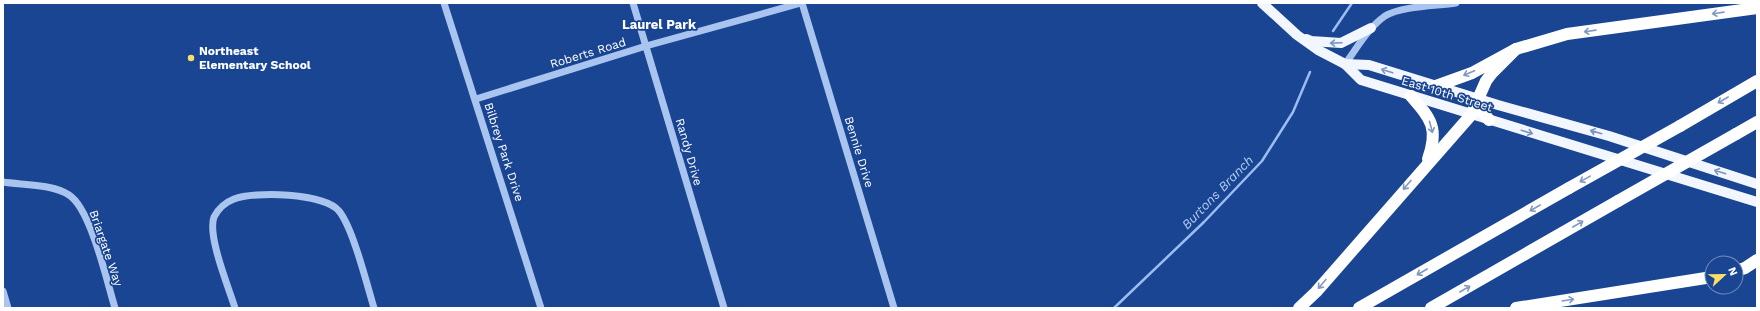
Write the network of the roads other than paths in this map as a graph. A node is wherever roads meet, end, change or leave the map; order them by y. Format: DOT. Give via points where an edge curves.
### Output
graph roads {
  1 [pos="444,3"];
  2 [pos="633,3"];
  3 [pos="802,3"];
  4 [pos="1262,3"];
  5 [pos="1456,3"];
  6 [pos="1757,8"];
  7 [pos="1371,28"];
  8 [pos="1297,35"];
  9 [pos="646,46"];
  10 [pos="1516,49"];
  11 [pos="1345,64"];
  12 [pos="1757,81"];
  13 [pos="1436,86"];
  14 [pos="1411,96"];
  15 [pos="476,99"];
  16 [pos="1478,99"];
  17 [pos="1471,114"];
  18 [pos="1489,120"];
  19 [pos="1757,122"];
  20 [pos="1426,164"];
  21 [pos="3,182"];
  22 [pos="1757,184"];
  23 [pos="1757,202"];
  24 [pos="1757,260"];
  25 [pos="1744,268"];
  26 [pos="1704,278"];
  27 [pos="3,291"];
  28 [pos="8,308"];
  29 [pos="115,308"];
  30 [pos="235,308"];
  31 [pos="374,308"];
  32 [pos="541,308"];
  33 [pos="724,308"];
  34 [pos="894,308"];
  35 [pos="1299,308"];
  36 [pos="1359,308"];
  37 [pos="1432,308"];
  38 [pos="1516,308"];
  1 -- 15 [label="street, Bilbrey Park Drive"];
  2 -- 9 [label="street, Randy Drive"];
  3 -- 9 [label="street, Roberts Road"];
  3 -- 34 [label="street, Bennie Drive"];
  4 -- 8 [label="main road, East 10th Street"];
  5 -- 7 [label="street" via="1404,10 1386,16"];
  6 -- 10 [label="highway, one-way" via="1567,34"];
  7 -- 8 [label="main road, one-way" via="1341,43 1311,41"];
  7 -- 11 [label="street"];
  8 -- 11 [label="main road, East 10th Street"];
  9 -- 15 [label="street, Roberts Road"];
  9 -- 33 [label="street, Randy Drive"];
  10 -- 13 [label="highway, one-way" via="1472,73"];
  10 -- 16 [label="highway" via="1492,73"];
  13 -- 11 [label="main road, East 10th Street, one-way" via="1369,65"];
  11 -- 14 [label="main road, East 10th Street" via="1361,80"];
  12 -- 36 [label="highway, one-way, bridge"];
  13 -- 16 [label="main road, East 10th Street"];
  14 -- 17 [label="main road, East 10th Street"];
  14 -- 20 [label="highway, one-way" via="1431,125 1433,144"];
  15 -- 32 [label="street, Bilbrey Park Drive"];
  16 -- 17 [label="highway"];
  16 -- 18 [label="highway" via="1482,111"];
  22 -- 16 [label="main road, East 10th Street, one-way" via="1609,136"];
  17 -- 18 [label="main road, East 10th Street"];
  17 -- 20 [label="highway"];
  18 -- 23 [label="main road, East 10th Street, one-way"];
  37 -- 19 [label="highway, one-way, bridge"];
  20 -- 35 [label="highway, one-way" via="1316,292"];
  21 -- 29 [label="street, Briargate Way" via="61,191 70,195 79,205 89,225"];
  24 -- 25 [label="highway"];
  38 -- 26 [label="highway, one-way"];
  27 -- 28 [label="street"];
  30 -- 31 [label="street" via="215,243 214,217 221,207 232,199 276,194 323,201 338,211 349,230"];
}
